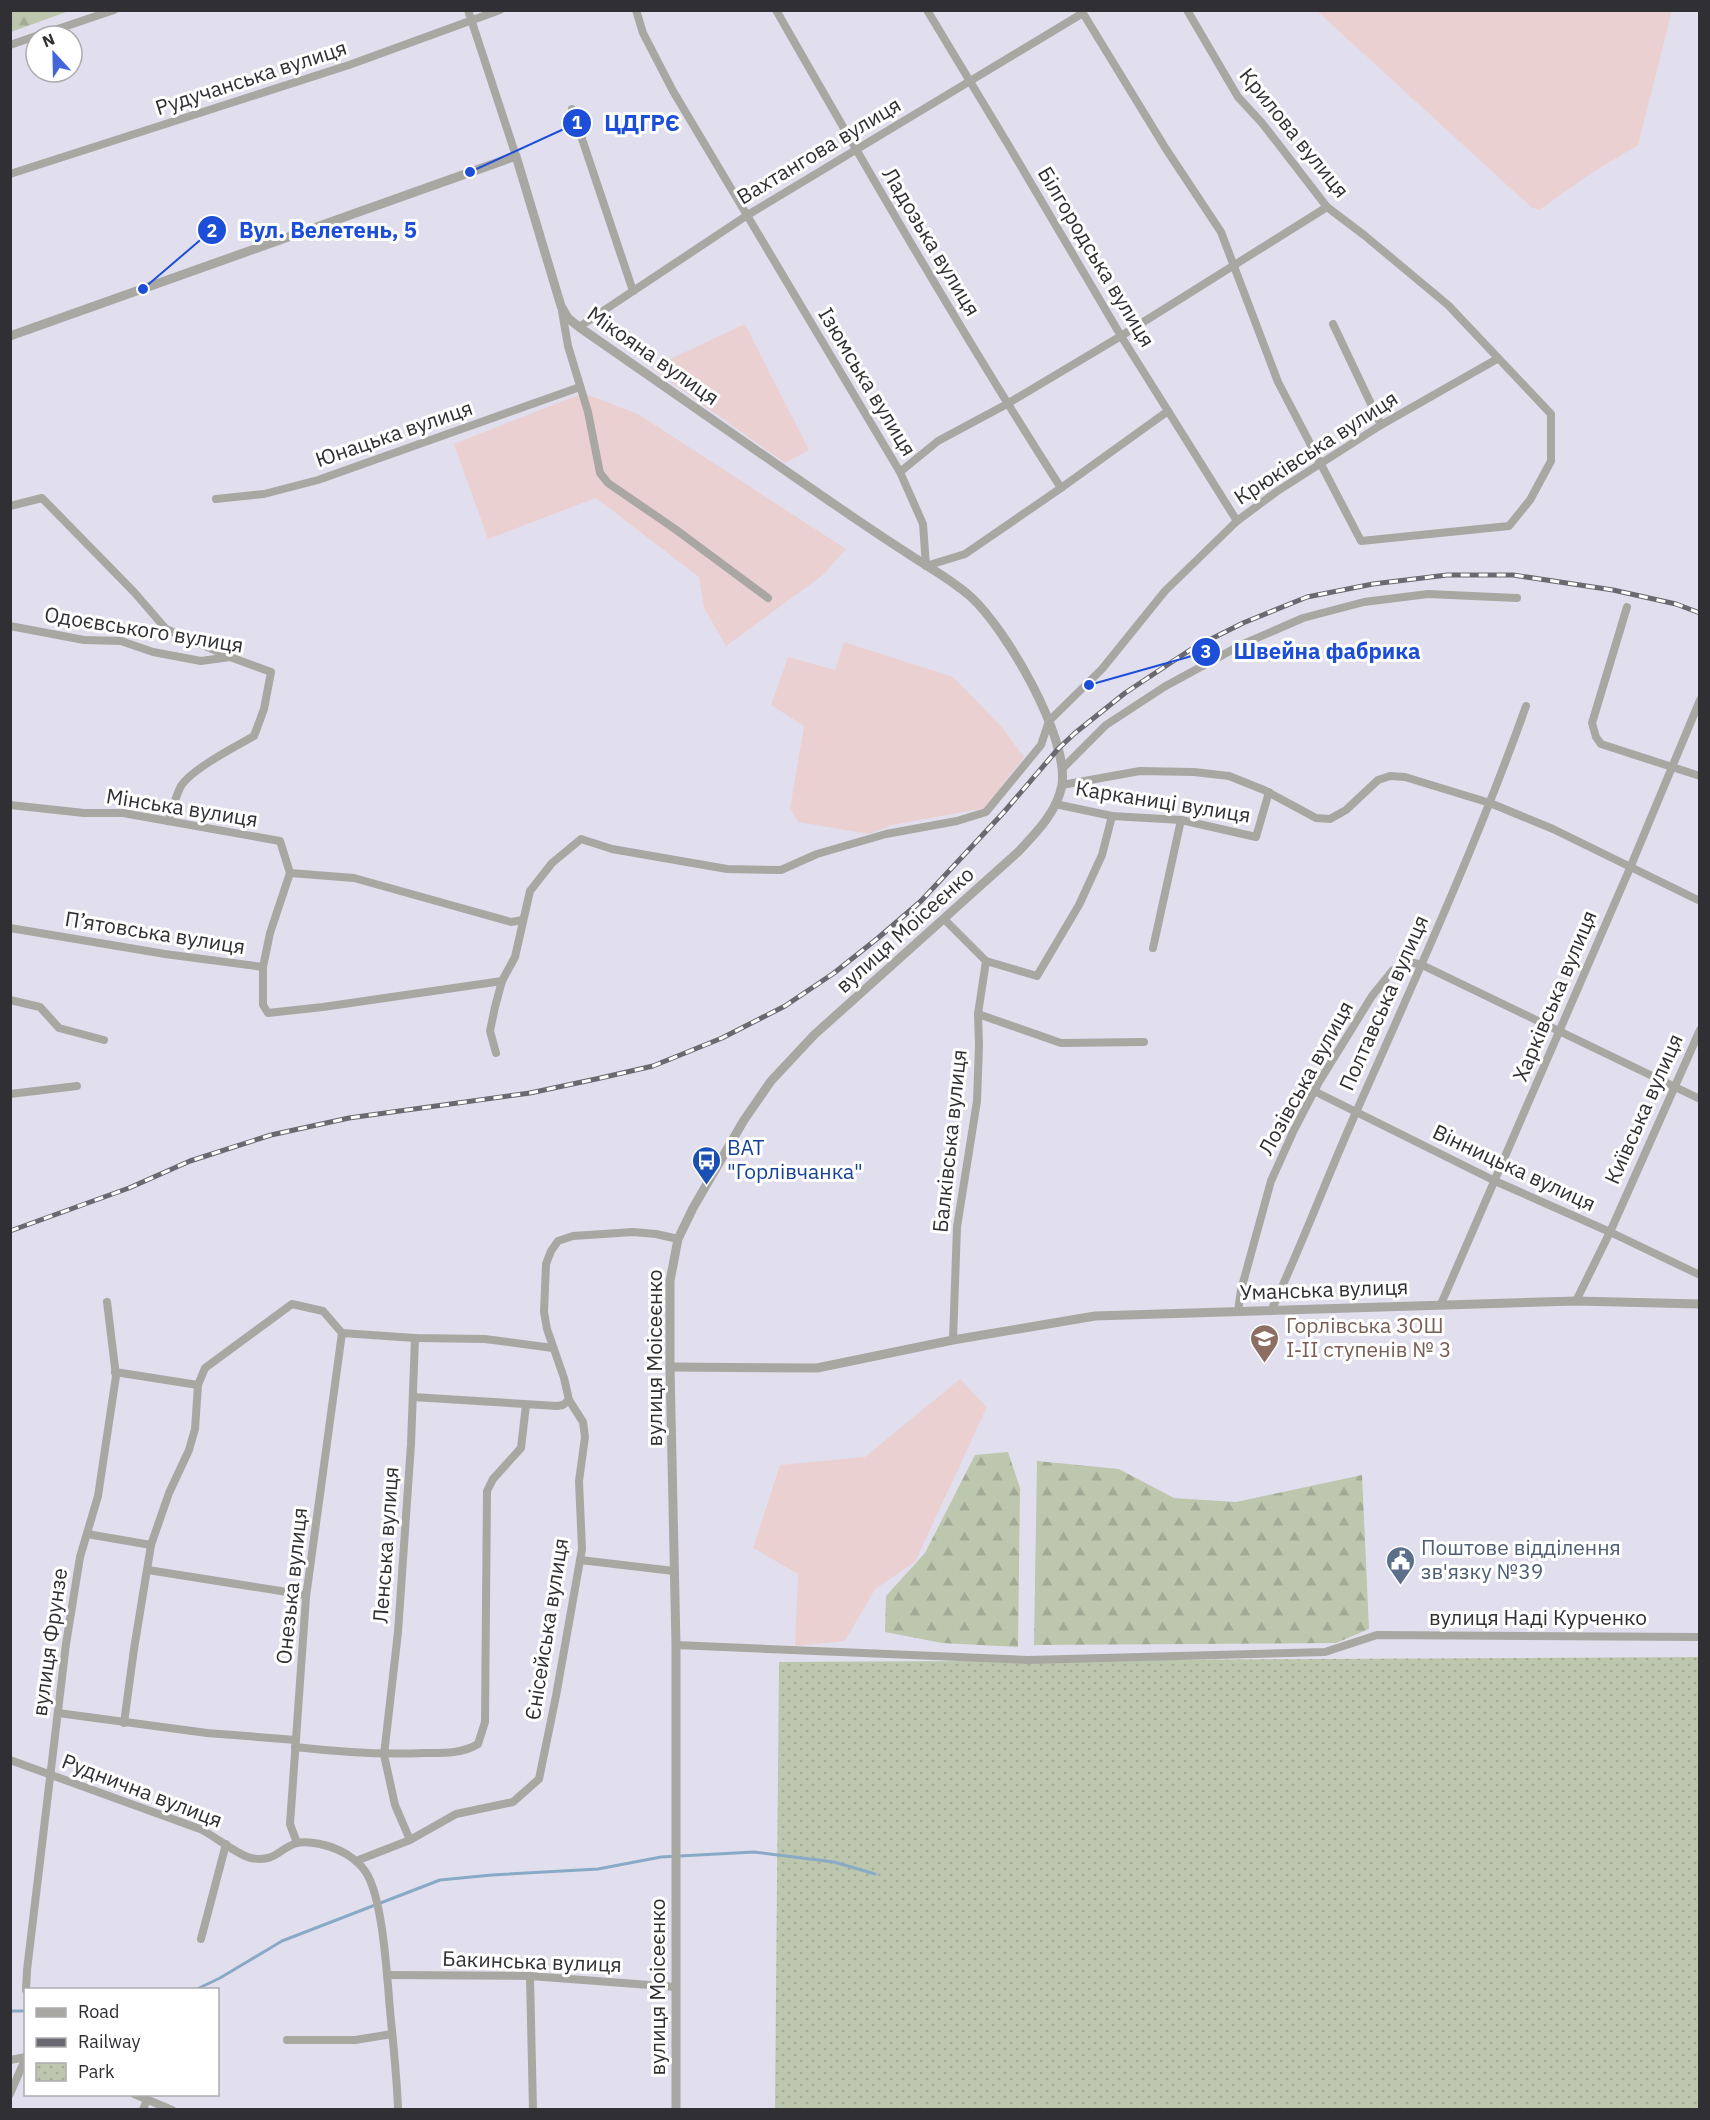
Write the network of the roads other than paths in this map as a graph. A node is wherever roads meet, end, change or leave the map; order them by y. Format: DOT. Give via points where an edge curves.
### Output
graph roads {
  1 [pos="114,10"];
  2 [pos="468,10"];
  3 [pos="500,10"];
  4 [pos="636,10"];
  5 [pos="776,10"];
  6 [pos="927,10"];
  7 [pos="1187,10"];
  8 [pos="1082,12"];
  9 [pos="471,21"];
  10 [pos="72,24"];
  11 [pos="969,82"];
  12 [pos="572,109"];
  13 [pos="857,151"];
  14 [pos="516,156"];
  15 [pos="10,174"];
  16 [pos="1327,207"];
  17 [pos="746,216"];
  18 [pos="1233,267"];
  19 [pos="633,291"];
  20 [pos="561,306"];
  21 [pos="1333,324"];
  22 [pos="579,327"];
  23 [pos="10,336"];
  24 [pos="1121,336"];
  25 [pos="1497,359"];
  26 [pos="580,387"];
  27 [pos="1007,404"];
  28 [pos="1168,411"];
  29 [pos="1381,425"];
  30 [pos="1319,464"];
  31 [pos="900,472"];
  32 [pos="1061,488"];
  33 [pos="216,499"];
  34 [pos="10,506"];
  35 [pos="1237,521"];
  36 [pos="926,566"];
  37 [pos="768,598"];
  38 [pos="1517,598"];
  39 [pos="1627,607"];
  40 [pos="10,626"];
  41 [pos="230,657"];
  42 [pos="1700,700"];
  43 [pos="1526,706"];
  44 [pos="1049,721"];
  45 [pos="1062,766"];
  46 [pos="1672,768"];
  47 [pos="1700,776"];
  48 [pos="1062,785"];
  49 [pos="1269,792"];
  50 [pos="1490,803"];
  51 [pos="1055,804"];
  52 [pos="10,805"];
  53 [pos="1112,816"];
  54 [pos="1181,820"];
  55 [pos="168,821"];
  56 [pos="1630,868"];
  57 [pos="290,873"];
  58 [pos="1700,901"];
  59 [pos="944,919"];
  60 [pos="523,920"];
  61 [pos="10,928"];
  62 [pos="1153,948"];
  63 [pos="986,961"];
  64 [pos="1422,965"];
  65 [pos="263,967"];
  66 [pos="502,981"];
  67 [pos="10,1000"];
  68 [pos="978,1014"];
  69 [pos="1700,1030"];
  70 [pos="1559,1033"];
  71 [pos="104,1040"];
  72 [pos="1144,1042"];
  73 [pos="496,1053"];
  74 [pos="77,1086"];
  75 [pos="1674,1087"];
  76 [pos="1314,1091"];
  77 [pos="10,1094"];
  78 [pos="1700,1099"];
  79 [pos="1356,1112"];
  80 [pos="1495,1181"];
  81 [pos="1610,1232"];
  82 [pos="678,1239"];
  83 [pos="1700,1275"];
  84 [pos="1576,1301"];
  85 [pos="107,1302"];
  86 [pos="1700,1304"];
  87 [pos="1441,1305"];
  88 [pos="1238,1311"];
  89 [pos="1271,1311"];
  90 [pos="342,1333"];
  91 [pos="415,1338"];
  92 [pos="952,1340"];
  93 [pos="553,1348"];
  94 [pos="670,1367"];
  95 [pos="115,1372"];
  96 [pos="198,1385"];
  97 [pos="413,1397"];
  98 [pos="569,1400"];
  99 [pos="526,1405"];
  100 [pos="87,1534"];
  101 [pos="151,1545"];
  102 [pos="580,1560"];
  103 [pos="148,1570"];
  104 [pos="675,1571"];
  105 [pos="306,1595"];
  106 [pos="1700,1637"];
  107 [pos="676,1645"];
  108 [pos="58,1713"];
  109 [pos="124,1723"];
  110 [pos="296,1744"];
  111 [pos="384,1755"];
  112 [pos="10,1760"];
  113 [pos="51,1775"];
  114 [pos="411,1840"];
  115 [pos="297,1843"];
  116 [pos="226,1844"];
  117 [pos="356,1861"];
  118 [pos="201,1938"];
  119 [pos="387,1975"];
  120 [pos="530,1976"];
  121 [pos="26,1988"];
  122 [pos="676,1988"];
  123 [pos="392,2034"];
  124 [pos="287,2040"];
  125 [pos="24,2062"];
  126 [pos="10,2094"];
  127 [pos="139,2096"];
  128 [pos="147,2099"];
  129 [pos="143,2109"];
  130 [pos="172,2109"];
  131 [pos="398,2109"];
  132 [pos="532,2109"];
  133 [pos="676,2109"];
  1 -- 10 [label="street"];
  2 -- 9 [label="street, Мікояна вулиця"];
  3 -- 9 [label="street, Рудучанська вулиця"];
  4 -- 17 [label="street, Ізюмська вулиця" via="643,33 673,91"];
  5 -- 13 [label="street, Ладозька вулиця"];
  6 -- 11 [label="street, Білгородська вулиця"];
  7 -- 16 [label="street, Крилова вулиця" via="1238,96"];
  8 -- 11 [label="street, Вахтангова вулиця"];
  8 -- 18 [label="street" via="1221,232"];
  9 -- 14 [label="street, Мікояна вулиця"];
  9 -- 15 [label="street, Рудучанська вулиця" via="349,65"];
  11 -- 13 [label="street, Вахтангова вулиця"];
  11 -- 24 [label="street, Білгородська вулиця"];
  12 -- 19 [label="street"];
  13 -- 17 [label="street, Вахтангова вулиця"];
  13 -- 27 [label="street, Ладозька вулиця"];
  14 -- 20 [label="street, Мікояна вулиця"];
  14 -- 23 [label="street"];
  16 -- 18 [label="street"];
  16 -- 25 [label="street, Крилова вулиця" via="1448,305"];
  17 -- 19 [label="street, Вахтангова вулиця"];
  17 -- 31 [label="street, Ізюмська вулиця"];
  18 -- 24 [label="street"];
  18 -- 30 [label="street" via="1278,382"];
  19 -- 22 [label="street, Вахтангова вулиця"];
  20 -- 22 [label="street, Мікояна вулиця"];
  20 -- 26 [label="street"];
  21 -- 29 [label="street"];
  22 -- 36 [label="street, Мікояна вулиця"];
  24 -- 27 [label="street"];
  24 -- 28 [label="street, Білгородська вулиця"];
  25 -- 29 [label="street, Крюківська вулиця"];
  25 -- 30 [label="street, Крилова вулиця" via="1551,414 1551,461 1530,500 1509,526 1361,542"];
  26 -- 33 [label="street, Юнацька вулиця" via="318,480 264,494"];
  26 -- 37 [label="street" via="600,474 608,483"];
  27 -- 31 [label="street" via="938,441"];
  27 -- 32 [label="street, Ладозька вулиця"];
  28 -- 32 [label="street"];
  28 -- 35 [label="street, Білгородська вулиця"];
  29 -- 30 [label="street, Крюківська вулиця"];
  30 -- 35 [label="street, Крюківська вулиця"];
  31 -- 36 [label="street, Ізюмська вулиця" via="923,524"];
  32 -- 36 [label="street" via="965,554"];
  34 -- 41 [label="street, Одоєвського вулиця" via="42,498 166,629"];
  35 -- 44 [label="street, Крюківська вулиця" via="1165,591 1102,669"];
  36 -- 44 [label="street" via="958,586 996,625"];
  38 -- 45 [label="street" via="1428,594 1364,602 1303,618 1241,645 1164,687 1106,725"];
  39 -- 46 [label="street" via="1592,723 1601,744"];
  40 -- 41 [label="street, Одоєвського вулиця" via="84,640 121,641 201,661"];
  41 -- 55 [label="street, Одоєвського вулиця" via="271,672 254,736 196,772 182,786"];
  42 -- 46 [label="street, Харківська вулиця"];
  43 -- 50 [label="street, Полтавська вулиця"];
  44 -- 45 [label="street"];
  44 -- 60 [label="street" via="1041,745 987,812 886,834 817,854 781,870 727,869 612,849 581,839 552,863 530,891"];
  45 -- 48 [label="street, вулиця Моісеєнко"];
  46 -- 47 [label="street"];
  46 -- 56 [label="street, Харківська вулиця"];
  48 -- 49 [label="street, Карканиці вулиця" via="1140,771 1194,772 1229,776"];
  48 -- 51 [label="street, вулиця Моісеєнко"];
  49 -- 50 [label="street, Карканиці вулиця" via="1316,818 1330,819 1346,810 1378,780 1390,776"];
  49 -- 54 [label="street, Карканиці вулиця" via="1256,837"];
  50 -- 56 [label="street"];
  50 -- 64 [label="street, Полтавська вулиця"];
  51 -- 53 [label="street, Карканиці вулиця"];
  51 -- 59 [label="street, вулиця Моісеєнко" via="1018,852"];
  52 -- 55 [label="street, Мінська вулиця" via="123,813"];
  53 -- 54 [label="street, Карканиці вулиця"];
  53 -- 63 [label="street" via="1102,855 1079,905 1037,975"];
  54 -- 62 [label="street"];
  55 -- 57 [label="street, Мінська вулиця" via="280,841"];
  56 -- 58 [label="street"];
  56 -- 70 [label="street, Харківська вулиця"];
  57 -- 60 [label="street" via="354,878 511,921"];
  57 -- 65 [label="street"];
  59 -- 63 [label="street"];
  59 -- 82 [label="street, вулиця Моісеєнко" via="814,1035 771,1081 738,1129"];
  60 -- 66 [label="street" via="515,957"];
  61 -- 65 [label="street, П’ятовська вулиця"];
  63 -- 68 [label="street, Балківська вулиця"];
  64 -- 70 [label="street"];
  64 -- 76 [label="street, Лозівська вулиця" via="1410,962 1393,970 1372,996"];
  64 -- 79 [label="street, Полтавська вулиця"];
  65 -- 66 [label="street, П’ятовська вулиця" via="262,1005 268,1013"];
  66 -- 73 [label="street" via="490,1031"];
  67 -- 71 [label="street" via="40,1007 59,1028"];
  68 -- 72 [label="street" via="1061,1043"];
  68 -- 92 [label="street, Балківська вулиця" via="977,1101 957,1227"];
  69 -- 75 [label="street, Київська вулиця"];
  70 -- 75 [label="street"];
  70 -- 80 [label="street, Харківська вулиця"];
  74 -- 77 [label="street"];
  75 -- 78 [label="street"];
  75 -- 81 [label="street, Київська вулиця"];
  76 -- 79 [label="street, Вінницька вулиця"];
  76 -- 88 [label="street, Лозівська вулиця" via="1271,1181"];
  79 -- 80 [label="street, Вінницька вулиця"];
  79 -- 89 [label="street, Полтавська вулиця"];
  80 -- 81 [label="street, Вінницька вулиця"];
  80 -- 87 [label="street, Харківська вулиця"];
  81 -- 83 [label="street, Вінницька вулиця"];
  81 -- 84 [label="street, Київська вулиця"];
  82 -- 93 [label="street, Єнісейська вулиця" via="633,1232 573,1236 558,1241 546,1264 544,1282 544,1312"];
  82 -- 94 [label="street, вулиця Моісеєнко" via="670,1281"];
  84 -- 86 [label="street, Уманська вулиця"];
  84 -- 87 [label="street, Уманська вулиця"];
  85 -- 95 [label="street, вулиця Фрунзе"];
  87 -- 89 [label="street, Уманська вулиця"];
  88 -- 89 [label="street, Уманська вулиця"];
  88 -- 92 [label="street, Уманська вулиця" via="1095,1316"];
  90 -- 91 [label="street"];
  90 -- 96 [label="street" via="323,1311 292,1304 205,1368"];
  90 -- 105 [label="street, Онезька вулиця"];
  91 -- 93 [label="street" via="486,1340"];
  91 -- 97 [label="street, Ленська вулиця"];
  92 -- 94 [label="street, Уманська вулиця" via="816,1368"];
  93 -- 98 [label="street, Єнісейська вулиця"];
  94 -- 104 [label="street, вулиця Моісеєнко"];
  95 -- 96 [label="street"];
  95 -- 100 [label="street, вулиця Фрунзе" via="98,1496"];
  96 -- 101 [label="street" via="195,1429 189,1450"];
  97 -- 99 [label="street"];
  97 -- 111 [label="street, Ленська вулиця" via="398,1632"];
  98 -- 99 [label="street" via="563,1406"];
  98 -- 102 [label="street, Єнісейська вулиця" via="583,1422 585,1437 579,1482"];
  99 -- 111 [label="street" via="520,1448 487,1491 485,1722 478,1744 453,1752"];
  100 -- 101 [label="street"];
  100 -- 108 [label="street, вулиця Фрунзе" via="67,1634"];
  101 -- 103 [label="street"];
  102 -- 104 [label="street"];
  102 -- 114 [label="street, Єнісейська вулиця" via="538,1779 513,1802 456,1814"];
  103 -- 105 [label="street"];
  103 -- 109 [label="street"];
  104 -- 107 [label="street, вулиця Моісеєнко"];
  105 -- 110 [label="street, Онезька вулиця"];
  106 -- 107 [label="street, вулиця Наді Курченко" via="1377,1635 1325,1652 1028,1660"];
  107 -- 122 [label="street, вулиця Моісеєнко"];
  108 -- 109 [label="street"];
  108 -- 113 [label="street, вулиця Фрунзе"];
  109 -- 110 [label="street"];
  110 -- 111 [label="street"];
  110 -- 115 [label="street, Онезька вулиця" via="290,1824"];
  111 -- 114 [label="street, Ленська вулиця" via="395,1806"];
  112 -- 113 [label="street, Руднична вулиця"];
  113 -- 116 [label="street, Руднична вулиця" via="200,1829"];
  113 -- 121 [label="street, вулиця Фрунзе"];
  114 -- 117 [label="street"];
  115 -- 116 [label="street, Руднична вулиця" via="266,1858 251,1858"];
  115 -- 117 [label="street" via="325,1845"];
  116 -- 118 [label="street"];
  117 -- 119 [label="street" via="375,1893"];
  119 -- 120 [label="street, Бакинська вулиця"];
  119 -- 123 [label="street"];
  120 -- 122 [label="street, Бакинська вулиця"];
  120 -- 132 [label="street"];
  122 -- 133 [label="street, вулиця Моісеєнко"];
  123 -- 124 [label="street" via="355,2040"];
  123 -- 131 [label="street"];
  125 -- 126 [label="street"];
  127 -- 128 [label="street"];
  128 -- 129 [label="street"];
  128 -- 130 [label="street"];
}
